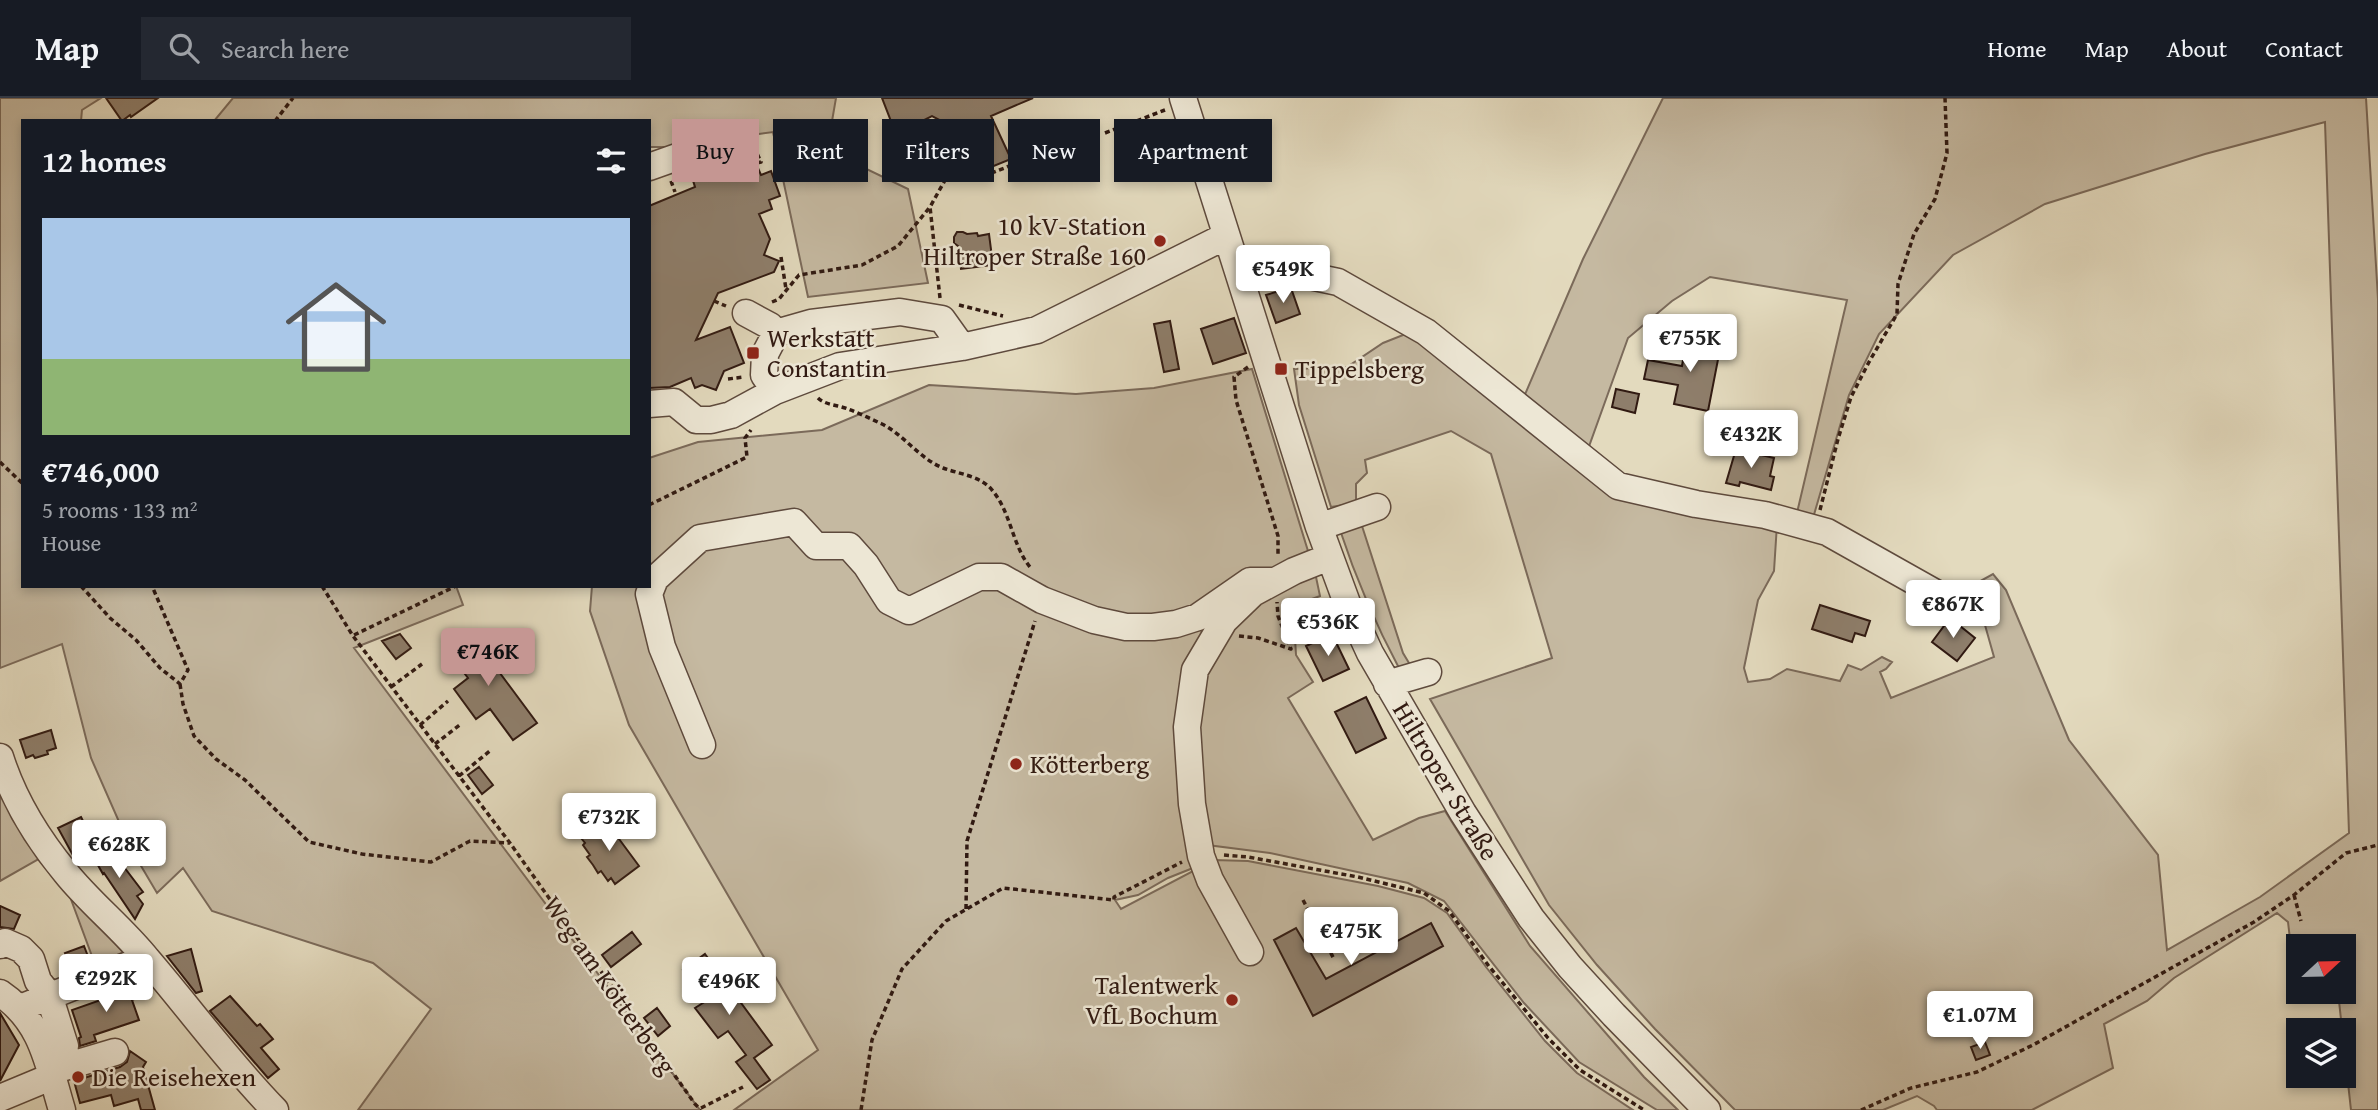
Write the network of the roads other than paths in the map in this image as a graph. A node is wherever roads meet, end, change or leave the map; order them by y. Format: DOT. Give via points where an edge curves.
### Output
graph roads {
  1 [pos="1184,100"];
  2 [pos="672,159"];
  3 [pos="651,166"];
  4 [pos="1226,236"];
  5 [pos="1240,277"];
  6 [pos="746,313"];
  7 [pos="776,333"];
  8 [pos="962,347"];
  9 [pos="775,391"];
  10 [pos="651,404"];
  11 [pos="1377,508"];
  12 [pos="1319,527"];
  13 [pos="1329,557"];
  14 [pos="1275,582"];
  15 [pos="1939,595"];
  16 [pos="1428,672"];
  17 [pos="1387,684"];
  18 [pos="702,745"];
  19 [pos="0,757"];
  20 [pos="0,945"];
  21 [pos="1250,952"];
  22 [pos="146,958"];
  23 [pos="48,995"];
  24 [pos="10,1001"];
  25 [pos="65,1046"];
  26 [pos="115,1052"];
  27 [pos="52,1074"];
  28 [pos="0,1098"];
  29 [pos="62,1110"];
  30 [pos="275,1110"];
  31 [pos="1707,1110"];
  1 -- 4 [label="street, Hiltroper Straße"];
  2 -- 3 [label="street"];
  4 -- 5 [label="street, Hiltroper Straße"];
  4 -- 8 [label="street" via="1037,330"];
  5 -- 12 [label="street, Hiltroper Straße"];
  5 -- 15 [label="street" via="1286,271 1338,282 1426,332 1618,486 1827,531"];
  6 -- 7 [label="street"];
  7 -- 8 [label="street" via="811,323 900,312 942,318"];
  7 -- 9 [label="street" via="765,354 764,374"];
  8 -- 9 [label="street" via="840,366"];
  9 -- 10 [label="street" via="731,415 711,419 696,420 674,402"];
  11 -- 12 [label="street"];
  12 -- 13 [label="street, Hiltroper Straße"];
  13 -- 14 [label="street"];
  13 -- 17 [label="street, Hiltroper Straße"];
  14 -- 18 [label="street" via="1250,582 1198,617 1153,627 1094,620 1042,600 1001,577 979,578 909,611 889,601 849,545 816,546 794,522 701,538 655,579 649,594 662,647"];
  14 -- 21 [label="street" via="1252,593 1224,621 1195,670 1187,727 1192,804 1204,865"];
  16 -- 17 [label="street"];
  17 -- 31 [label="street, Hiltroper Straße" via="1531,918 1570,967"];
  19 -- 22 [label="street" via="30,825 67,875"];
  20 -- 23 [label="street" via="5,942 21,949 31,959"];
  22 -- 23 [label="street"];
  22 -- 30 [label="street"];
  23 -- 24 [label="street"];
  23 -- 25 [label="street"];
  24 -- 27 [label="street" via="33,1024"];
  26 -- 27 [label="street"];
  27 -- 28 [label="street"];
  27 -- 29 [label="street"];
}
